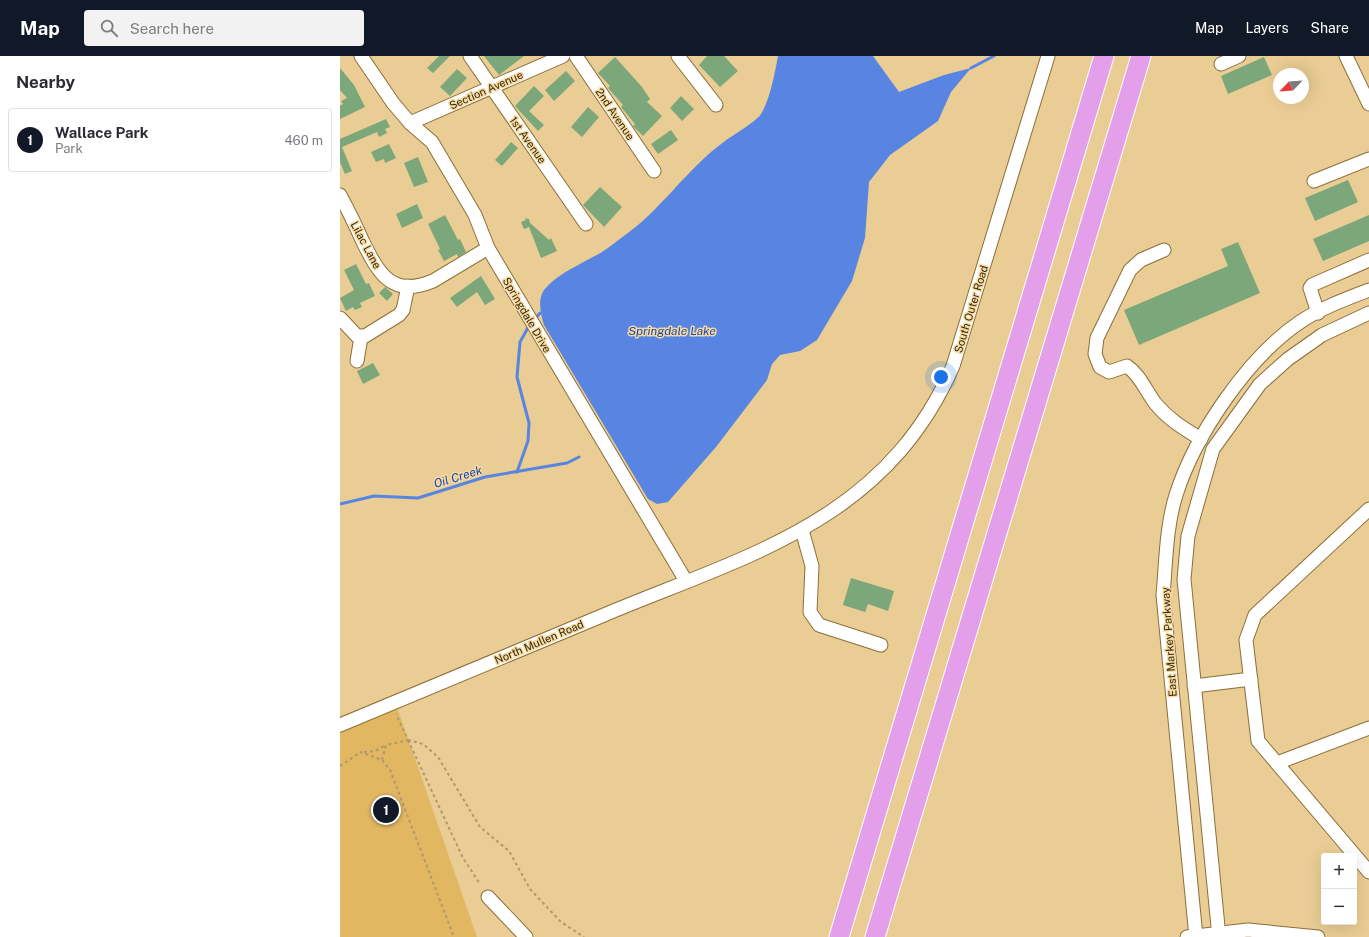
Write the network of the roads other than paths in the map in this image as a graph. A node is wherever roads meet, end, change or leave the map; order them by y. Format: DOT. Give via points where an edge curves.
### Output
graph roads {
  1 [pos="361,56"];
  2 [pos="470,56"];
  3 [pos="563,56"];
  4 [pos="576,56"];
  5 [pos="678,56"];
  6 [pos="1048,56"];
  7 [pos="1104,56"];
  8 [pos="1141,56"];
  9 [pos="1239,56"];
  10 [pos="1346,56"];
  11 [pos="1220,64"];
  12 [pos="491,87"];
  13 [pos="1369,104"];
  14 [pos="716,105"];
  15 [pos="410,123"];
  16 [pos="1369,158"];
  17 [pos="654,171"];
  18 [pos="1314,181"];
  19 [pos="340,195"];
  20 [pos="586,224"];
  21 [pos="488,248"];
  22 [pos="1164,250"];
  23 [pos="1369,260"];
  24 [pos="408,286"];
  25 [pos="1369,290"];
  26 [pos="1318,313"];
  27 [pos="1369,313"];
  28 [pos="340,318"];
  29 [pos="361,338"];
  30 [pos="357,361"];
  31 [pos="1201,439"];
  32 [pos="1369,509"];
  33 [pos="802,530"];
  34 [pos="686,581"];
  35 [pos="882,645"];
  36 [pos="1251,679"];
  37 [pos="1194,686"];
  38 [pos="340,725"];
  39 [pos="1369,728"];
  40 [pos="1277,763"];
  41 [pos="1369,872"];
  42 [pos="488,897"];
  43 [pos="1219,935"];
  44 [pos="526,937"];
  45 [pos="838,937"];
  46 [pos="875,937"];
  47 [pos="1193,937"];
  48 [pos="1318,937"];
  1 -- 15 [label="street, Springdale Drive"];
  2 -- 12 [label="street, 1st Avenue"];
  3 -- 12 [label="street, Section Avenue"];
  4 -- 17 [label="street, 2nd Avenue"];
  5 -- 14 [label="street"];
  6 -- 33 [label="street, South Outer Road" via="948,378 930,410 901,451 859,492"];
  7 -- 45 [label="highway"];
  8 -- 46 [label="highway"];
  9 -- 11 [label="street"];
  10 -- 13 [label="street"];
  12 -- 15 [label="street, Section Avenue"];
  12 -- 20 [label="street, 1st Avenue"];
  15 -- 21 [label="street, Springdale Drive" via="432,142 475,215"];
  16 -- 18 [label="street"];
  19 -- 24 [label="street, Lilac Lane" via="377,269 392,282"];
  21 -- 24 [label="street, Lilac Lane" via="433,281"];
  21 -- 34 [label="street, Springdale Drive"];
  22 -- 31 [label="street" via="1141,260 1130,270 1097,338 1095,354 1100,367 1109,372 1128,366 1134,370 1155,403 1172,422"];
  23 -- 26 [label="street" via="1312,285 1310,288"];
  24 -- 29 [label="street" via="403,310 399,315"];
  25 -- 26 [label="street, East Markey Parkway"];
  26 -- 31 [label="street, East Markey Parkway" via="1300,322 1260,356 1227,398"];
  27 -- 37 [label="street, East Markey Parkway" via="1322,335 1288,359 1260,384 1213,449 1188,536 1184,579"];
  28 -- 29 [label="street"];
  29 -- 30 [label="street"];
  31 -- 47 [label="street, East Markey Parkway" via="1176,496 1168,541 1163,595"];
  32 -- 36 [label="street" via="1255,615 1246,640"];
  33 -- 34 [label="street, North Mullen Road" via="750,556"];
  33 -- 35 [label="street" via="812,566 810,612 819,625"];
  34 -- 38 [label="street, North Mullen Road"];
  36 -- 37 [label="street"];
  36 -- 40 [label="street" via="1258,741"];
  37 -- 43 [label="street, East Markey Parkway"];
  39 -- 40 [label="street"];
  40 -- 41 [label="street"];
  42 -- 44 [label="street"];
  43 -- 47 [label="street"];
  43 -- 48 [label="street" via="1248,930"];
}
